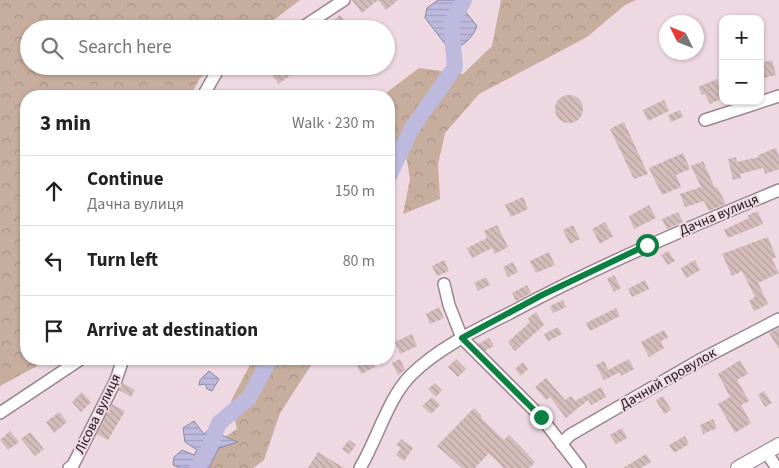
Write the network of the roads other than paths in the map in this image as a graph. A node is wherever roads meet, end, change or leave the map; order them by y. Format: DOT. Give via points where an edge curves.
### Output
graph roads {
  1 [pos="344,0"];
  2 [pos="314,20"];
  3 [pos="215,75"];
  4 [pos="206,90"];
  5 [pos="779,96"];
  6 [pos="705,120"];
  7 [pos="779,190"];
  8 [pos="444,284"];
  9 [pos="779,319"];
  10 [pos="462,338"];
  11 [pos="72,365"];
  12 [pos="121,365"];
  13 [pos="0,414"];
  14 [pos="561,444"];
  15 [pos="779,445"];
  16 [pos="766,452"];
  17 [pos="69,468"];
  18 [pos="360,468"];
  19 [pos="580,468"];
  20 [pos="738,468"];
  21 [pos="777,468"];
  1 -- 2 [label="street"];
  3 -- 4 [label="street"];
  5 -- 6 [label="street"];
  7 -- 10 [label="street, Дачна вулиця" via="647,245"];
  8 -- 10 [label="street"];
  9 -- 14 [label="street, Дачний провулок" via="698,361 570,435"];
  10 -- 14 [label="street" via="541,417"];
  10 -- 18 [label="street, Дачна вулиця" via="410,375 395,395"];
  11 -- 13 [label="street"];
  12 -- 17 [label="street, Лісова вулиця"];
  14 -- 19 [label="street"];
  15 -- 16 [label="street"];
  16 -- 20 [label="street"];
  16 -- 21 [label="street"];
}
